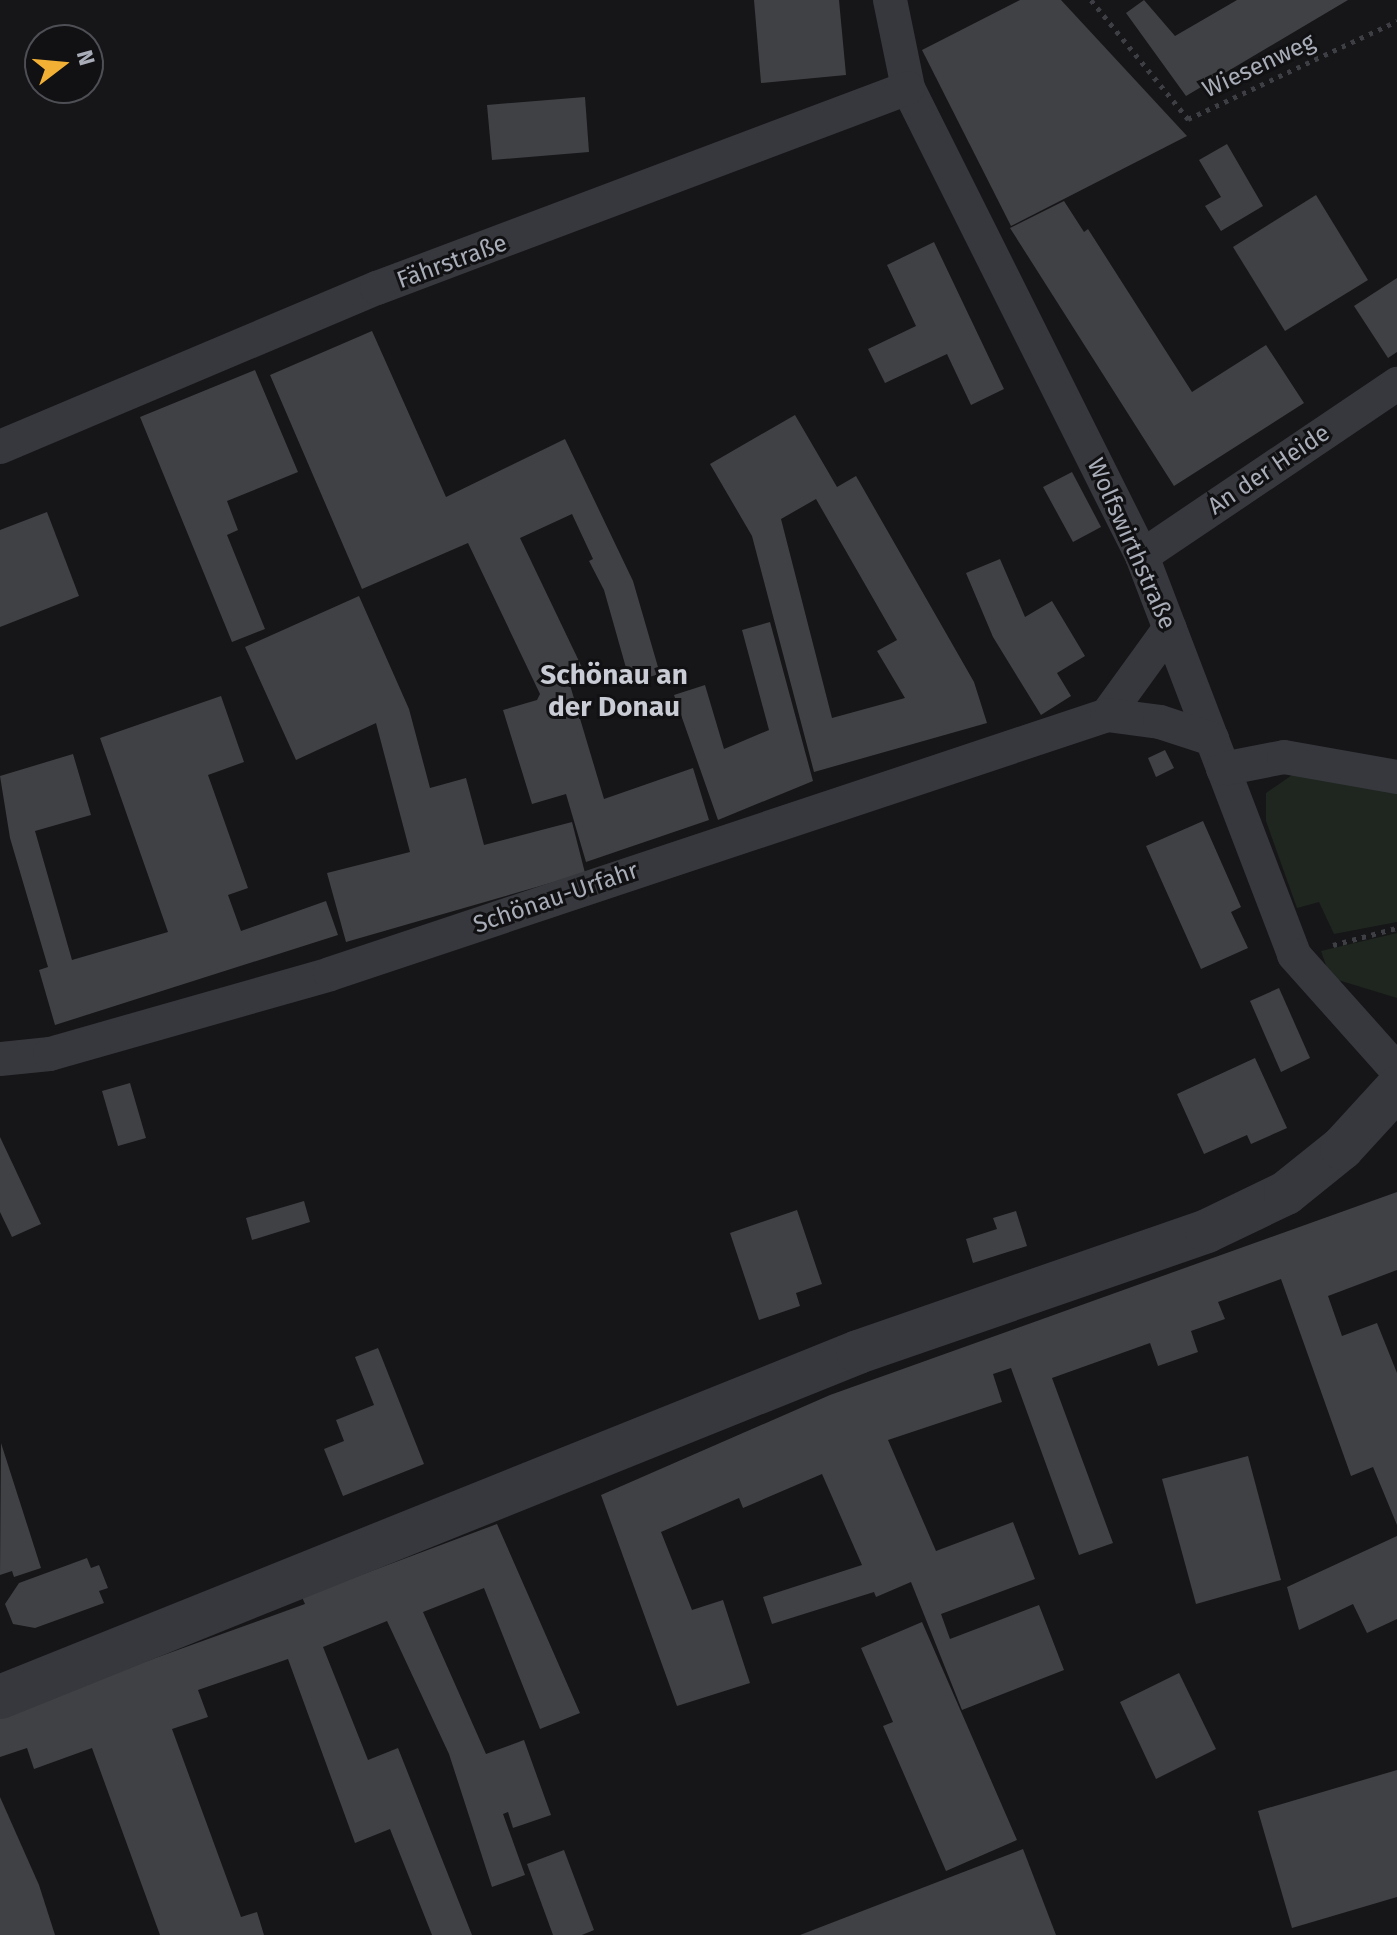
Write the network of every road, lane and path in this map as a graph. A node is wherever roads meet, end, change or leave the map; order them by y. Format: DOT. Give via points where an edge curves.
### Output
graph roads {
  1 [pos="890,0"];
  2 [pos="1091,0"];
  3 [pos="1397,21"];
  4 [pos="908,88"];
  5 [pos="1397,384"];
  6 [pos="0,447"];
  7 [pos="1142,556"];
  8 [pos="1170,628"];
  9 [pos="1107,715"];
  10 [pos="1217,754"];
  11 [pos="1397,777"];
  12 [pos="1397,928"];
  13 [pos="1294,955"];
  14 [pos="0,1059"];
  15 [pos="1397,1070"];
  16 [pos="1397,1088"];
  17 [pos="0,1697"];
  1 -- 4 [label="street, Wolfswirthstraße"];
  2 -- 3 [label="path, Wiesenweg" via="1188,119"];
  4 -- 6 [label="street, Fährstraße" via="377,288"];
  4 -- 7 [label="street, Wolfswirthstraße"];
  5 -- 7 [label="street, An der Heide"];
  7 -- 8 [label="street, Wolfswirthstraße"];
  8 -- 9 [label="street"];
  8 -- 10 [label="street, Wolfswirthstraße"];
  9 -- 10 [label="street, Schönau-Urfahr" via="1160,722"];
  9 -- 14 [label="street, Schönau-Urfahr" via="330,974 50,1054"];
  10 -- 11 [label="street" via="1284,757"];
  10 -- 13 [label="street, Wolfswirthstraße"];
  12 -- 13 [label="path"];
  13 -- 15 [label="street, Wolfswirthstraße"];
  16 -- 17 [label="street" via="1342,1148 1286,1193 1207,1231 858,1352"];
}
